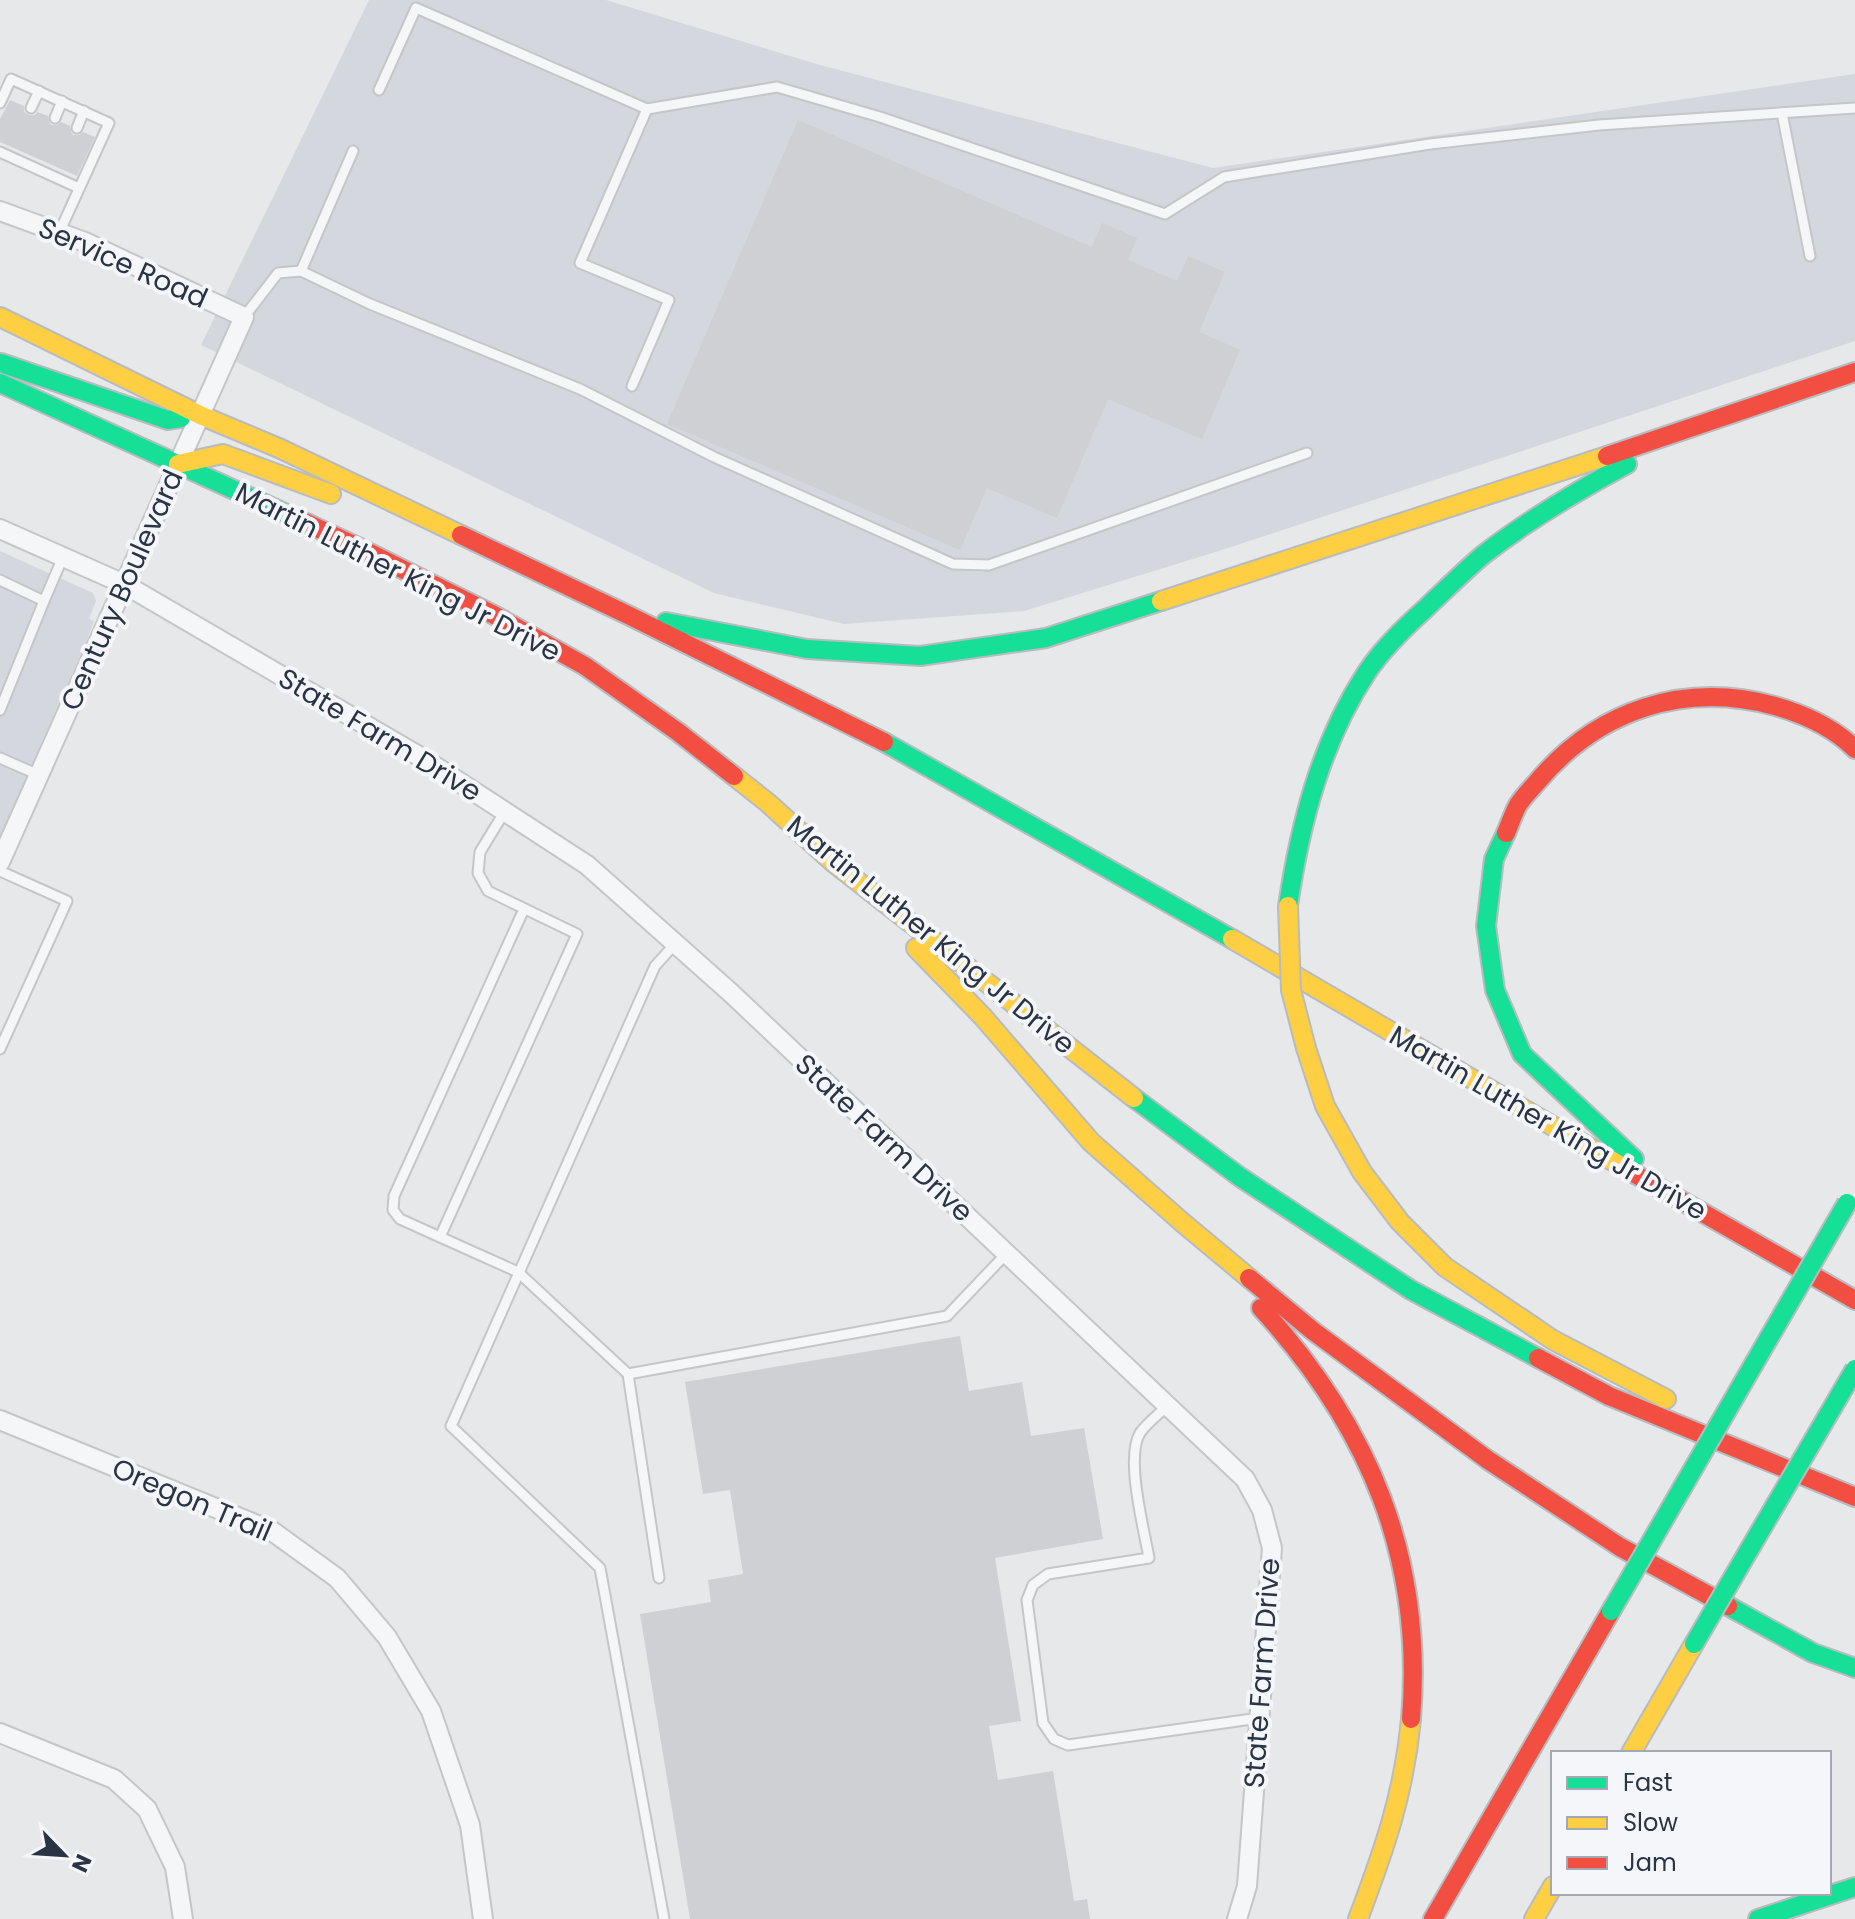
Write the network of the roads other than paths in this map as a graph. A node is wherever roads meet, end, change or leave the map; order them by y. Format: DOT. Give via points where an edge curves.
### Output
graph roads {
  1 [pos="379,90"];
  2 [pos="39,91"];
  3 [pos="62,101"];
  4 [pos="0,103"];
  5 [pos="31,108"];
  6 [pos="1855,108"];
  7 [pos="647,109"];
  8 [pos="84,111"];
  9 [pos="1782,113"];
  10 [pos="55,118"];
  11 [pos="77,128"];
  12 [pos="353,151"];
  13 [pos="8,152"];
  14 [pos="79,188"];
  15 [pos="0,211"];
  16 [pos="59,233"];
  17 [pos="1810,256"];
  18 [pos="301,271"];
  19 [pos="0,317"];
  20 [pos="244,317"];
  21 [pos="0,363"];
  22 [pos="1855,372"];
  23 [pos="0,383"];
  24 [pos="632,386"];
  25 [pos="200,415"];
  26 [pos="1689,429"];
  27 [pos="1307,453"];
  28 [pos="178,464"];
  29 [pos="0,529"];
  30 [pos="462,536"];
  31 [pos="63,557"];
  32 [pos="0,580"];
  33 [pos="124,584"];
  34 [pos="44,601"];
  35 [pos="628,615"];
  36 [pos="0,709"];
  37 [pos="1855,749"];
  38 [pos="0,758"];
  39 [pos="39,775"];
  40 [pos="505,811"];
  41 [pos="0,862"];
  42 [pos="833,862"];
  43 [pos="0,871"];
  44 [pos="524,909"];
  45 [pos="675,943"];
  46 [pos="0,1049"];
  47 [pos="1851,1196"];
  48 [pos="1678,1199"];
  49 [pos="1183,1223"];
  50 [pos="440,1237"];
  51 [pos="1006,1254"];
  52 [pos="518,1272"];
  53 [pos="1855,1300"];
  54 [pos="1855,1369"];
  55 [pos="628,1374"];
  56 [pos="1167,1406"];
  57 [pos="0,1420"];
  58 [pos="1850,1495"];
  59 [pos="659,1578"];
  60 [pos="1855,1668"];
  61 [pos="1259,1718"];
  62 [pos="0,1733"];
  63 [pos="1632,1751"];
  64 [pos="1855,1887"];
  65 [pos="1551,1889"];
  66 [pos="1831,1895"];
  67 [pos="1831,1895"];
  68 [pos="183,1919"];
  69 [pos="483,1919"];
  70 [pos="664,1919"];
  71 [pos="1237,1919"];
  72 [pos="1358,1919"];
  73 [pos="1433,1919"];
  74 [pos="1534,1919"];
  75 [pos="1758,1919"];
  1 -- 7 [label="lane" via="416,8"];
  2 -- 3 [label="lane"];
  2 -- 4 [label="lane" via="11,79"];
  2 -- 5 [label="lane"];
  3 -- 8 [label="lane"];
  3 -- 10 [label="lane"];
  6 -- 9 [label="lane"];
  7 -- 9 [label="lane" via="777,87 1165,214 1224,177 1430,144 1599,125"];
  7 -- 24 [label="lane" via="580,263 669,300"];
  8 -- 11 [label="lane"];
  8 -- 14 [label="lane" via="109,123"];
  9 -- 17 [label="lane"];
  12 -- 18 [label="lane"];
  13 -- 14 [label="lane" via="57,172"];
  14 -- 16 [label="lane"];
  15 -- 16 [label="street, Service Road"];
  16 -- 20 [label="street, Service Road"];
  18 -- 20 [label="lane" via="278,273"];
  18 -- 27 [label="lane" via="580,389 714,457 953,564 989,565"];
  19 -- 25 [label="highway, Martin Luther King Jr Drive"];
  20 -- 25 [label="street, Century Boulevard"];
  21 -- 25 [label="highway" via="168,420"];
  22 -- 26 [label="highway"];
  23 -- 28 [label="highway, Martin Luther King Jr Drive"];
  25 -- 28 [label="street, Century Boulevard"];
  25 -- 30 [label="highway, Martin Luther King Jr Drive"];
  26 -- 35 [label="highway" via="1046,638 920,656 807,649"];
  26 -- 58 [label="highway, bridge" via="1562,500 1491,549 1413,619 1369,669 1340,716 1300,829 1288,906 1291,990 1325,1106 1362,1172 1400,1222 1445,1267 1553,1340"];
  28 -- 30 [label="highway" via="223,454 428,530"];
  28 -- 33 [label="street, Century Boulevard"];
  28 -- 42 [label="highway, Martin Luther King Jr Drive" via="415,575 585,666 768,803"];
  29 -- 31 [label="street"];
  30 -- 35 [label="highway, Martin Luther King Jr Drive"];
  31 -- 33 [label="street"];
  31 -- 34 [label="lane"];
  32 -- 34 [label="lane"];
  33 -- 39 [label="street, Century Boulevard"];
  33 -- 40 [label="street, State Farm Drive"];
  34 -- 36 [label="lane"];
  35 -- 48 [label="highway, Martin Luther King Jr Drive" via="885,742"];
  37 -- 48 [label="highway" via="1802,714 1759,702 1718,697 1633,710 1597,728 1554,762 1519,804 1494,859 1486,926 1495,990 1522,1054"];
  38 -- 39 [label="lane"];
  39 -- 41 [label="street, Century Boulevard"];
  40 -- 44 [label="lane" via="480,852 478,873 488,891"];
  40 -- 45 [label="street, State Farm Drive" via="587,865"];
  42 -- 49 [label="highway" via="983,1017 1091,1142"];
  42 -- 58 [label="highway, Martin Luther King Jr Drive" via="1240,1177 1411,1290 1609,1396"];
  43 -- 46 [label="lane" via="67,901"];
  44 -- 50 [label="lane" via="394,1196 393,1210 400,1219"];
  44 -- 50 [label="lane" via="577,934"];
  45 -- 51 [label="street, State Farm Drive"];
  45 -- 52 [label="lane" via="655,966"];
  47 -- 73 [label="highway, bridge"];
  48 -- 53 [label="highway, Martin Luther King Jr Drive"];
  49 -- 60 [label="highway" via="1313,1331 1501,1469 1620,1547 1813,1653"];
  49 -- 72 [label="highway" via="1278,1325 1341,1411 1394,1531 1408,1598 1410,1722 1388,1837"];
  50 -- 52 [label="lane"];
  51 -- 55 [label="lane" via="947,1316"];
  51 -- 56 [label="street, State Farm Drive"];
  52 -- 55 [label="lane"];
  52 -- 70 [label="lane" via="451,1426 600,1568"];
  54 -- 63 [label="highway, bridge"];
  55 -- 59 [label="lane"];
  56 -- 61 [label="street, State Farm Drive" via="1245,1479 1262,1510 1272,1548"];
  56 -- 61 [label="lane" via="1140,1433 1134,1451 1149,1558 1048,1574 1033,1585 1027,1600 1043,1723 1054,1739 1068,1745"];
  57 -- 69 [label="street, Oregon Trail" via="272,1531 337,1578 387,1637 431,1711 470,1825"];
  61 -- 71 [label="street, State Farm Drive" via="1247,1886"];
  62 -- 68 [label="street" via="114,1779 147,1809 175,1867"];
  64 -- 67 [label="highway"];
  65 -- 74 [label="highway"];
  66 -- 75 [label="highway"];
}
